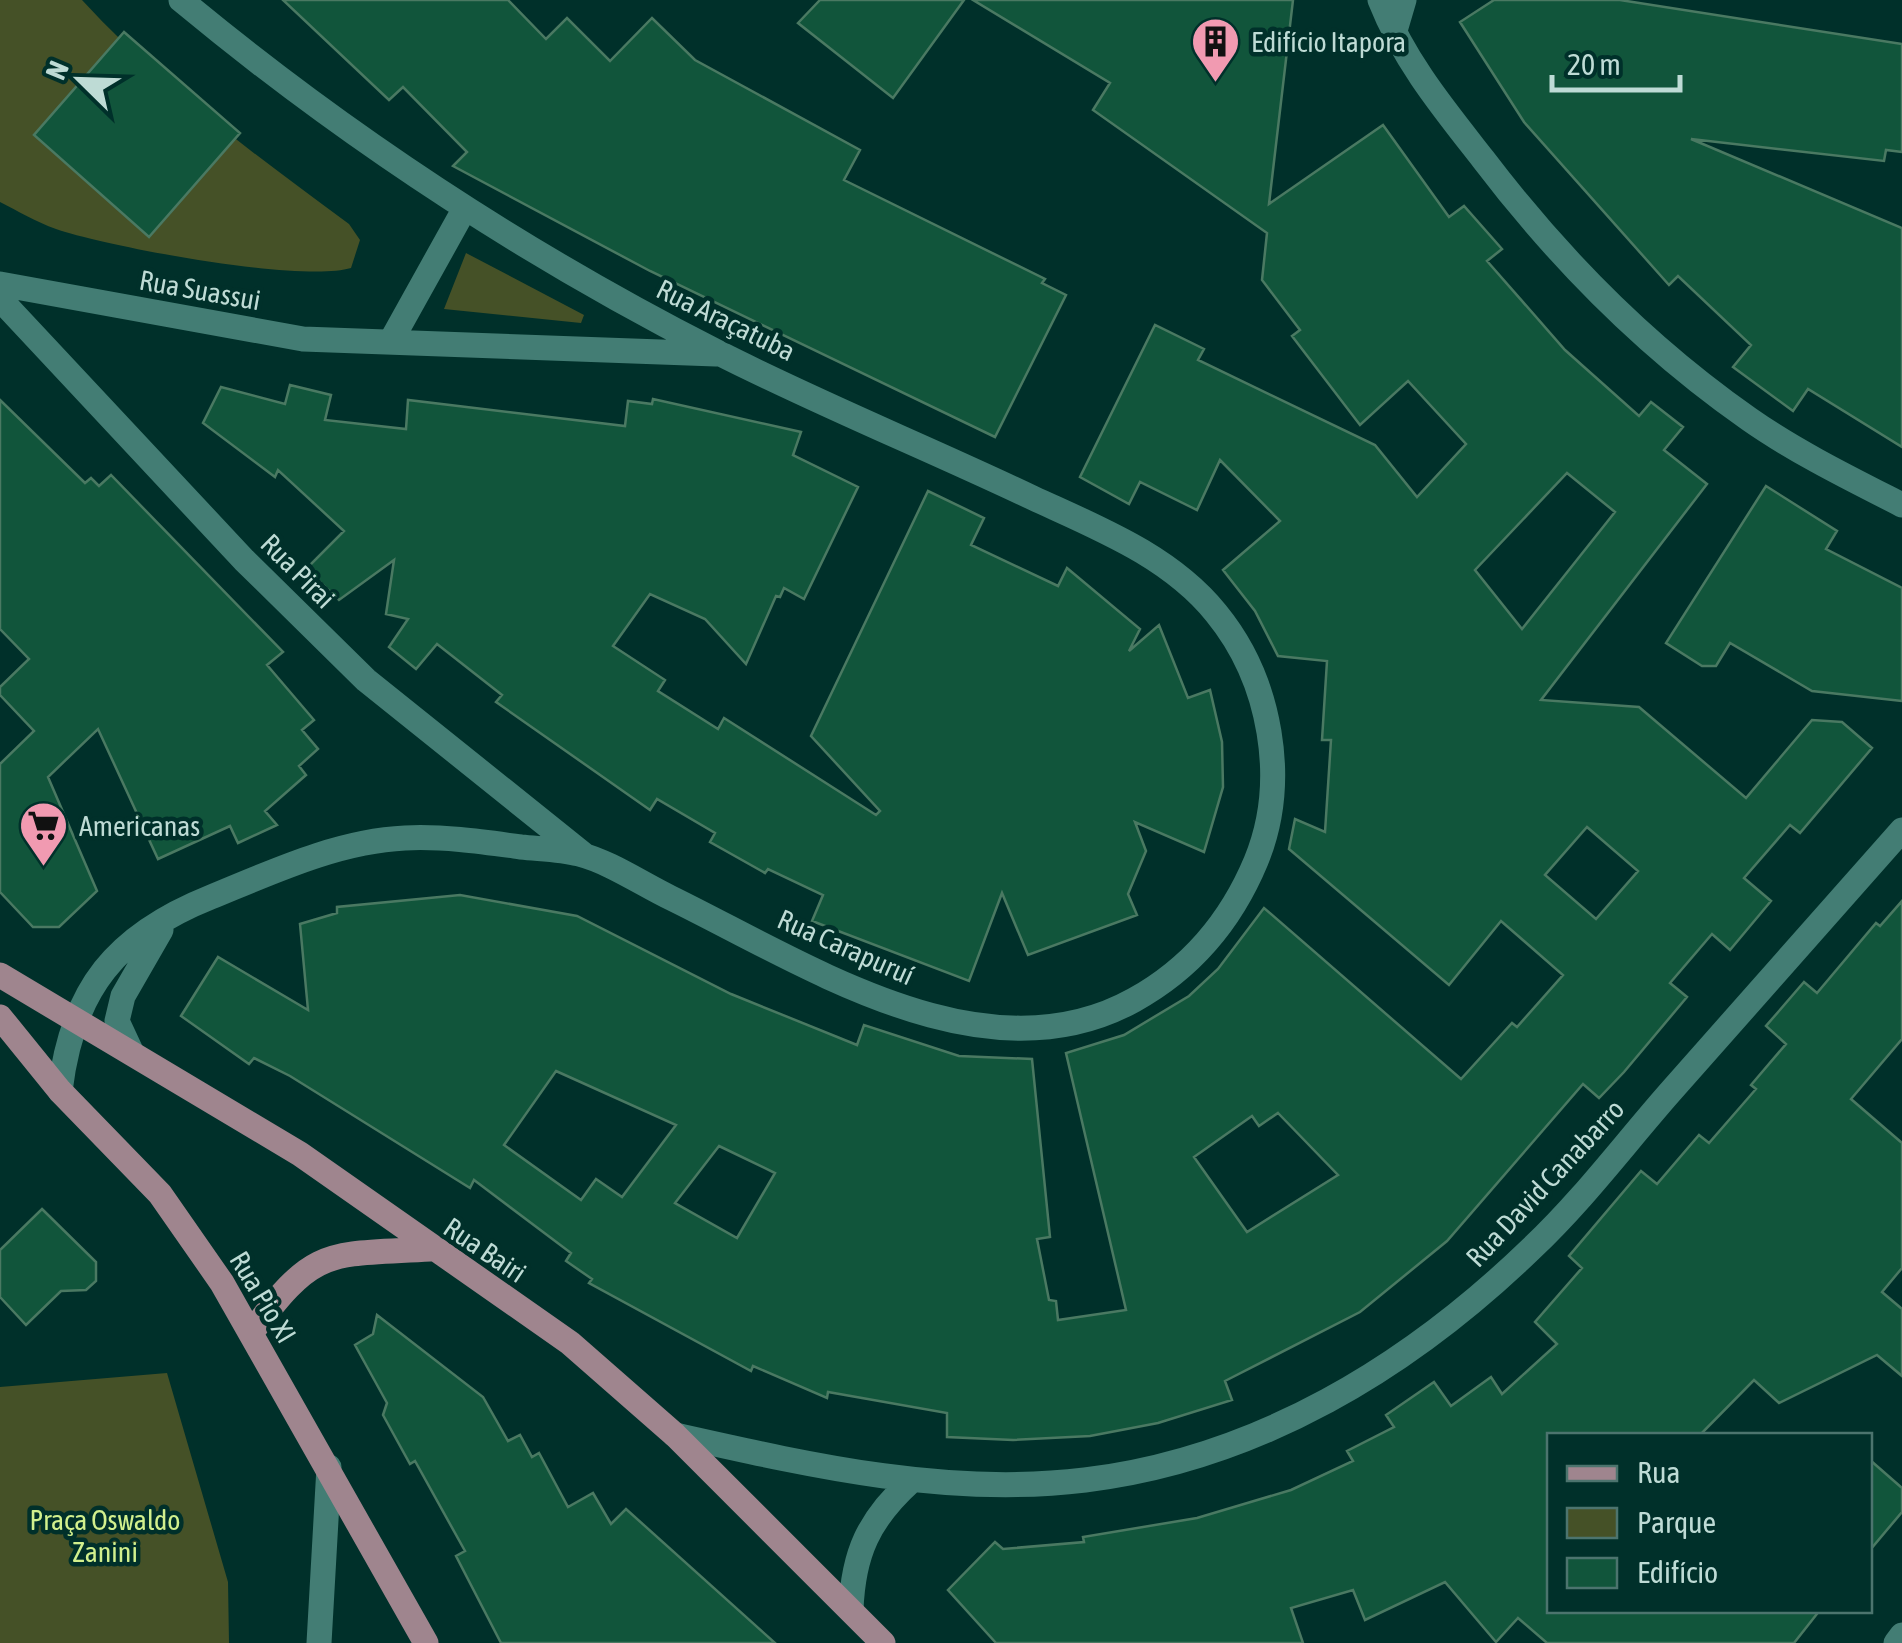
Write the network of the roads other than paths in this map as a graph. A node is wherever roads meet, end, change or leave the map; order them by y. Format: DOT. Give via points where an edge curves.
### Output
graph roads {
  1 [pos="180,0"];
  2 [pos="1380,0"];
  3 [pos="1404,0"];
  4 [pos="1394,34"];
  5 [pos="465,208"];
  6 [pos="0,284"];
  7 [pos="0,298"];
  8 [pos="391,341"];
  9 [pos="721,354"];
  10 [pos="1902,505"];
  11 [pos="1248,668"];
  12 [pos="1902,830"];
  13 [pos="582,854"];
  14 [pos="172,913"];
  15 [pos="0,975"];
  16 [pos="0,1017"];
  17 [pos="74,1019"];
  18 [pos="131,1052"];
  19 [pos="60,1090"];
  20 [pos="430,1249"];
  21 [pos="252,1332"];
  22 [pos="674,1435"];
  23 [pos="329,1467"];
  24 [pos="911,1481"];
  25 [pos="851,1610"];
  26 [pos="1902,1636"];
  27 [pos="318,1643"];
  28 [pos="426,1643"];
  29 [pos="882,1643"];
  30 [pos="1896,1643"];
  1 -- 5 [label="street, Rua Araçatuba" via="276,80"];
  2 -- 4 [label="street"];
  3 -- 4 [label="street"];
  4 -- 10 [label="street" via="1426,88 1531,224 1667,357 1752,421"];
  5 -- 8 [label="street"];
  5 -- 9 [label="street, Rua Araçatuba"];
  6 -- 8 [label="street, Rua Suassui" via="303,339"];
  7 -- 13 [label="street, Rua Pirai" via="244,560 366,680"];
  8 -- 9 [label="street, Rua Suassui"];
  9 -- 11 [label="street, Rua Araçatuba" via="1149,556 1219,616"];
  11 -- 13 [label="street, Rua Carapuruí" via="1271,742 1274,785 1258,858 1230,912 1168,982 1114,1012 1069,1026 991,1030 922,1013"];
  12 -- 24 [label="street, Rua David Canabarro" via="1534,1246 1448,1322 1355,1388 1276,1427 1162,1466 1083,1480"];
  13 -- 14 [label="street, Rua Carapuruí" via="404,838 337,849"];
  14 -- 17 [label="street, Rua Carapuruí" via="94,977"];
  14 -- 18 [label="street" via="123,996 117,1021"];
  15 -- 17 [label="main road, Rua Bairi"];
  16 -- 19 [label="main road, Rua Pio XI"];
  17 -- 18 [label="main road, Rua Bairi"];
  17 -- 19 [label="street, Rua Carapuruí"];
  18 -- 20 [label="main road, Rua Bairi" via="300,1154"];
  19 -- 21 [label="main road, Rua Pio XI" via="160,1194"];
  20 -- 21 [label="main road" via="313,1263"];
  20 -- 22 [label="main road, Rua Bairi" via="570,1343"];
  21 -- 23 [label="main road, Rua Pio XI"];
  22 -- 24 [label="street, Rua David Canabarro"];
  22 -- 25 [label="main road, Rua Bairi"];
  23 -- 27 [label="street"];
  23 -- 28 [label="main road, Rua Pio XI"];
  24 -- 25 [label="street" via="861,1542"];
  25 -- 29 [label="main road, Rua Bairi"];
  26 -- 30 [label="street"];
}
